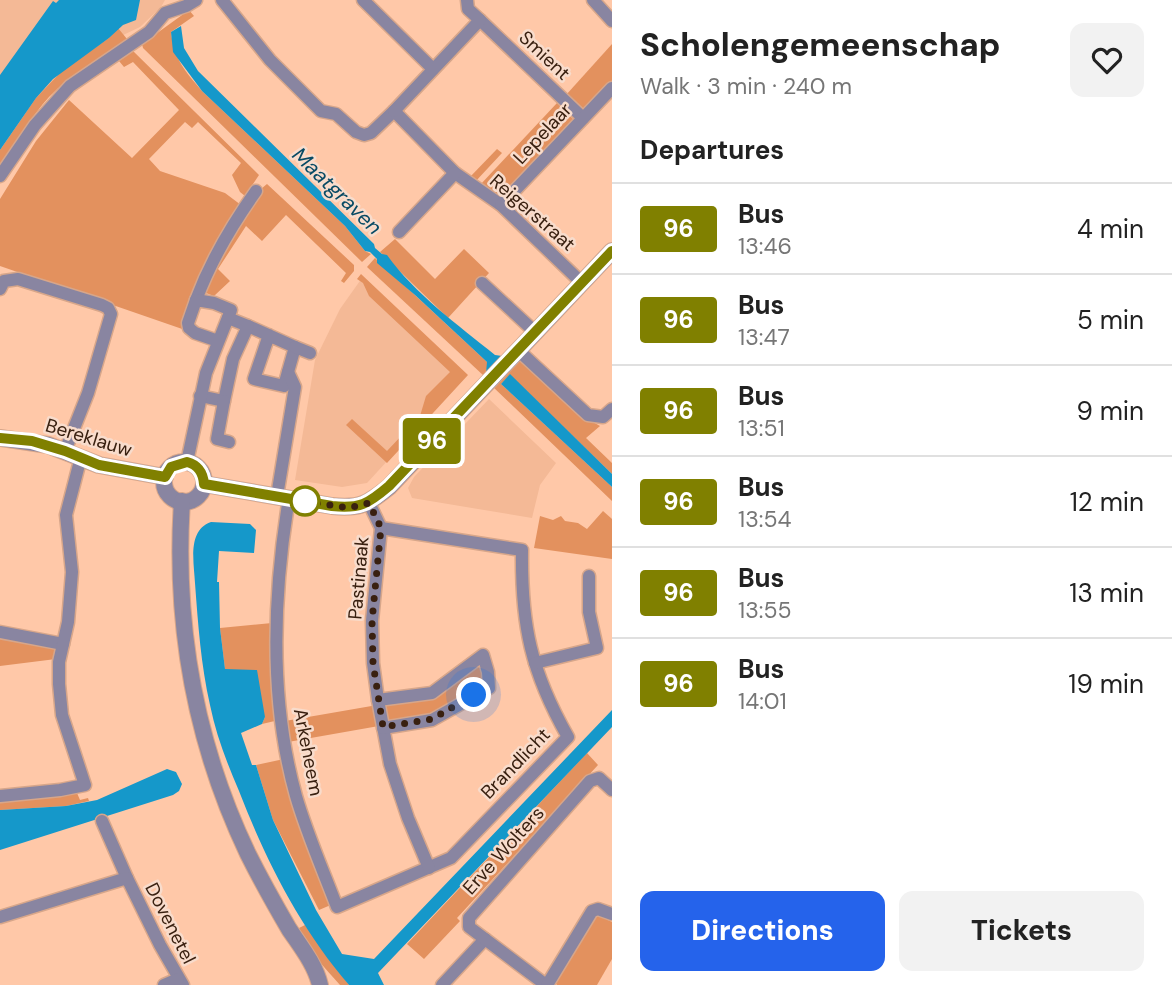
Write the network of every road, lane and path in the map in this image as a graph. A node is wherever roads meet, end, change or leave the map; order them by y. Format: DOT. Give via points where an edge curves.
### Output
graph roads {
  1 [pos="196,0"];
  2 [pos="222,0"];
  3 [pos="363,0"];
  4 [pos="467,0"];
  5 [pos="593,0"];
  6 [pos="480,20"];
  7 [pos="612,21"];
  8 [pos="433,69"];
  9 [pos="612,88"];
  10 [pos="394,111"];
  11 [pos="583,118"];
  12 [pos="455,173"];
  13 [pos="0,176"];
  14 [pos="256,191"];
  15 [pos="501,205"];
  16 [pos="399,232"];
  17 [pos="612,251"];
  18 [pos="482,283"];
  19 [pos="582,283"];
  20 [pos="0,289"];
  21 [pos="196,300"];
  22 [pos="228,318"];
  23 [pos="248,326"];
  24 [pos="535,332"];
  25 [pos="269,335"];
  26 [pos="218,341"];
  27 [pos="295,347"];
  28 [pos="518,351"];
  29 [pos="310,353"];
  30 [pos="288,372"];
  31 [pos="200,396"];
  32 [pos="224,401"];
  33 [pos="611,411"];
  34 [pos="0,438"];
  35 [pos="229,442"];
  36 [pos="65,451"];
  37 [pos="81,457"];
  38 [pos="187,462"];
  39 [pos="165,477"];
  40 [pos="204,484"];
  41 [pos="283,497"];
  42 [pos="182,501"];
  43 [pos="369,503"];
  44 [pos="381,528"];
  45 [pos="589,576"];
  46 [pos="0,632"];
  47 [pos="64,644"];
  48 [pos="535,663"];
  49 [pos="378,700"];
  50 [pos="383,727"];
  51 [pos="612,790"];
  52 [pos="0,796"];
  53 [pos="102,821"];
  54 [pos="429,868"];
  55 [pos="127,878"];
  56 [pos="612,914"];
  57 [pos="0,918"];
  58 [pos="485,940"];
  59 [pos="178,983"];
  60 [pos="164,985"];
  61 [pos="320,985"];
  62 [pos="442,985"];
  63 [pos="547,985"];
  1 -- 13 [label="street" via="165,13 149,32 70,86 35,125"];
  2 -- 10 [label="street" via="270,60 321,111 336,114 364,135"];
  3 -- 8 [label="street"];
  4 -- 6 [label="street, Smient" via="468,9"];
  5 -- 7 [label="street"];
  6 -- 8 [label="street"];
  6 -- 11 [label="street, Smient"];
  8 -- 10 [label="street"];
  9 -- 11 [label="street, Lepelaar"];
  10 -- 12 [label="street, Reigerstraat"];
  11 -- 15 [label="street, Lepelaar"];
  12 -- 15 [label="street, Reigerstraat"];
  12 -- 16 [label="street"];
  14 -- 21 [label="street" via="209,266"];
  15 -- 19 [label="street, Reigerstraat"];
  17 -- 19 [label="street"];
  18 -- 24 [label="street"];
  19 -- 24 [label="street"];
  20 -- 36 [label="street" via="4,281 18,279 102,306 111,314"];
  21 -- 22 [label="street" via="231,310"];
  21 -- 26 [label="street" via="189,328"];
  22 -- 23 [label="street"];
  22 -- 26 [label="street"];
  23 -- 25 [label="street"];
  23 -- 32 [label="street" via="233,359"];
  24 -- 28 [label="street"];
  25 -- 27 [label="street"];
  25 -- 30 [label="street" via="254,379 284,386"];
  26 -- 31 [label="street"];
  27 -- 29 [label="street"];
  27 -- 30 [label="street"];
  28 -- 33 [label="street" via="588,415 603,417"];
  28 -- 43 [label="street"];
  30 -- 41 [label="street" via="295,387"];
  31 -- 32 [label="street"];
  31 -- 38 [label="street"];
  32 -- 35 [label="street" via="217,439"];
  34 -- 36 [label="street, Bereklauw"];
  36 -- 37 [label="street, Bereklauw"];
  37 -- 39 [label="street, Bereklauw" via="115,470"];
  37 -- 47 [label="street" via="66,515 72,572"];
  38 -- 39 [label="street" via="171,467"];
  38 -- 40 [label="street" via="198,467"];
  39 -- 42 [label="street" via="170,496"];
  40 -- 41 [label="street"];
  40 -- 42 [label="street" via="194,499"];
  41 -- 43 [label="street" via="349,508"];
  41 -- 54 [label="street, Arkeheem" via="279,680 288,758 296,796 337,907"];
  42 -- 61 [label="street" via="183,628 205,741 248,853"];
  43 -- 44 [label="street, Pastinaak"];
  44 -- 48 [label="street, Brandlicht" via="522,550 522,595"];
  44 -- 49 [label="street, Pastinaak" via="372,621"];
  45 -- 48 [label="street" via="597,648"];
  46 -- 47 [label="street"];
  47 -- 52 [label="street" via="59,684 62,715 87,790"];
  48 -- 54 [label="street, Brandlicht" via="550,706 568,737 451,858"];
  49 -- 50 [label="street, Pastinaak"];
  49 -- 50 [label="street" via="432,693 483,655 489,688 432,719"];
  50 -- 54 [label="street, Pastinaak" via="397,786"];
  51 -- 58 [label="street, Erve Wolters" via="599,778 590,780 469,918 469,927"];
  53 -- 55 [label="street, Dovenetel"];
  55 -- 57 [label="street, Dovenetel"];
  55 -- 59 [label="street, Dovenetel"];
  56 -- 63 [label="street" via="592,911"];
  58 -- 62 [label="street"];
  58 -- 63 [label="street, Erve Wolters"];
  59 -- 60 [label="street"];
}
